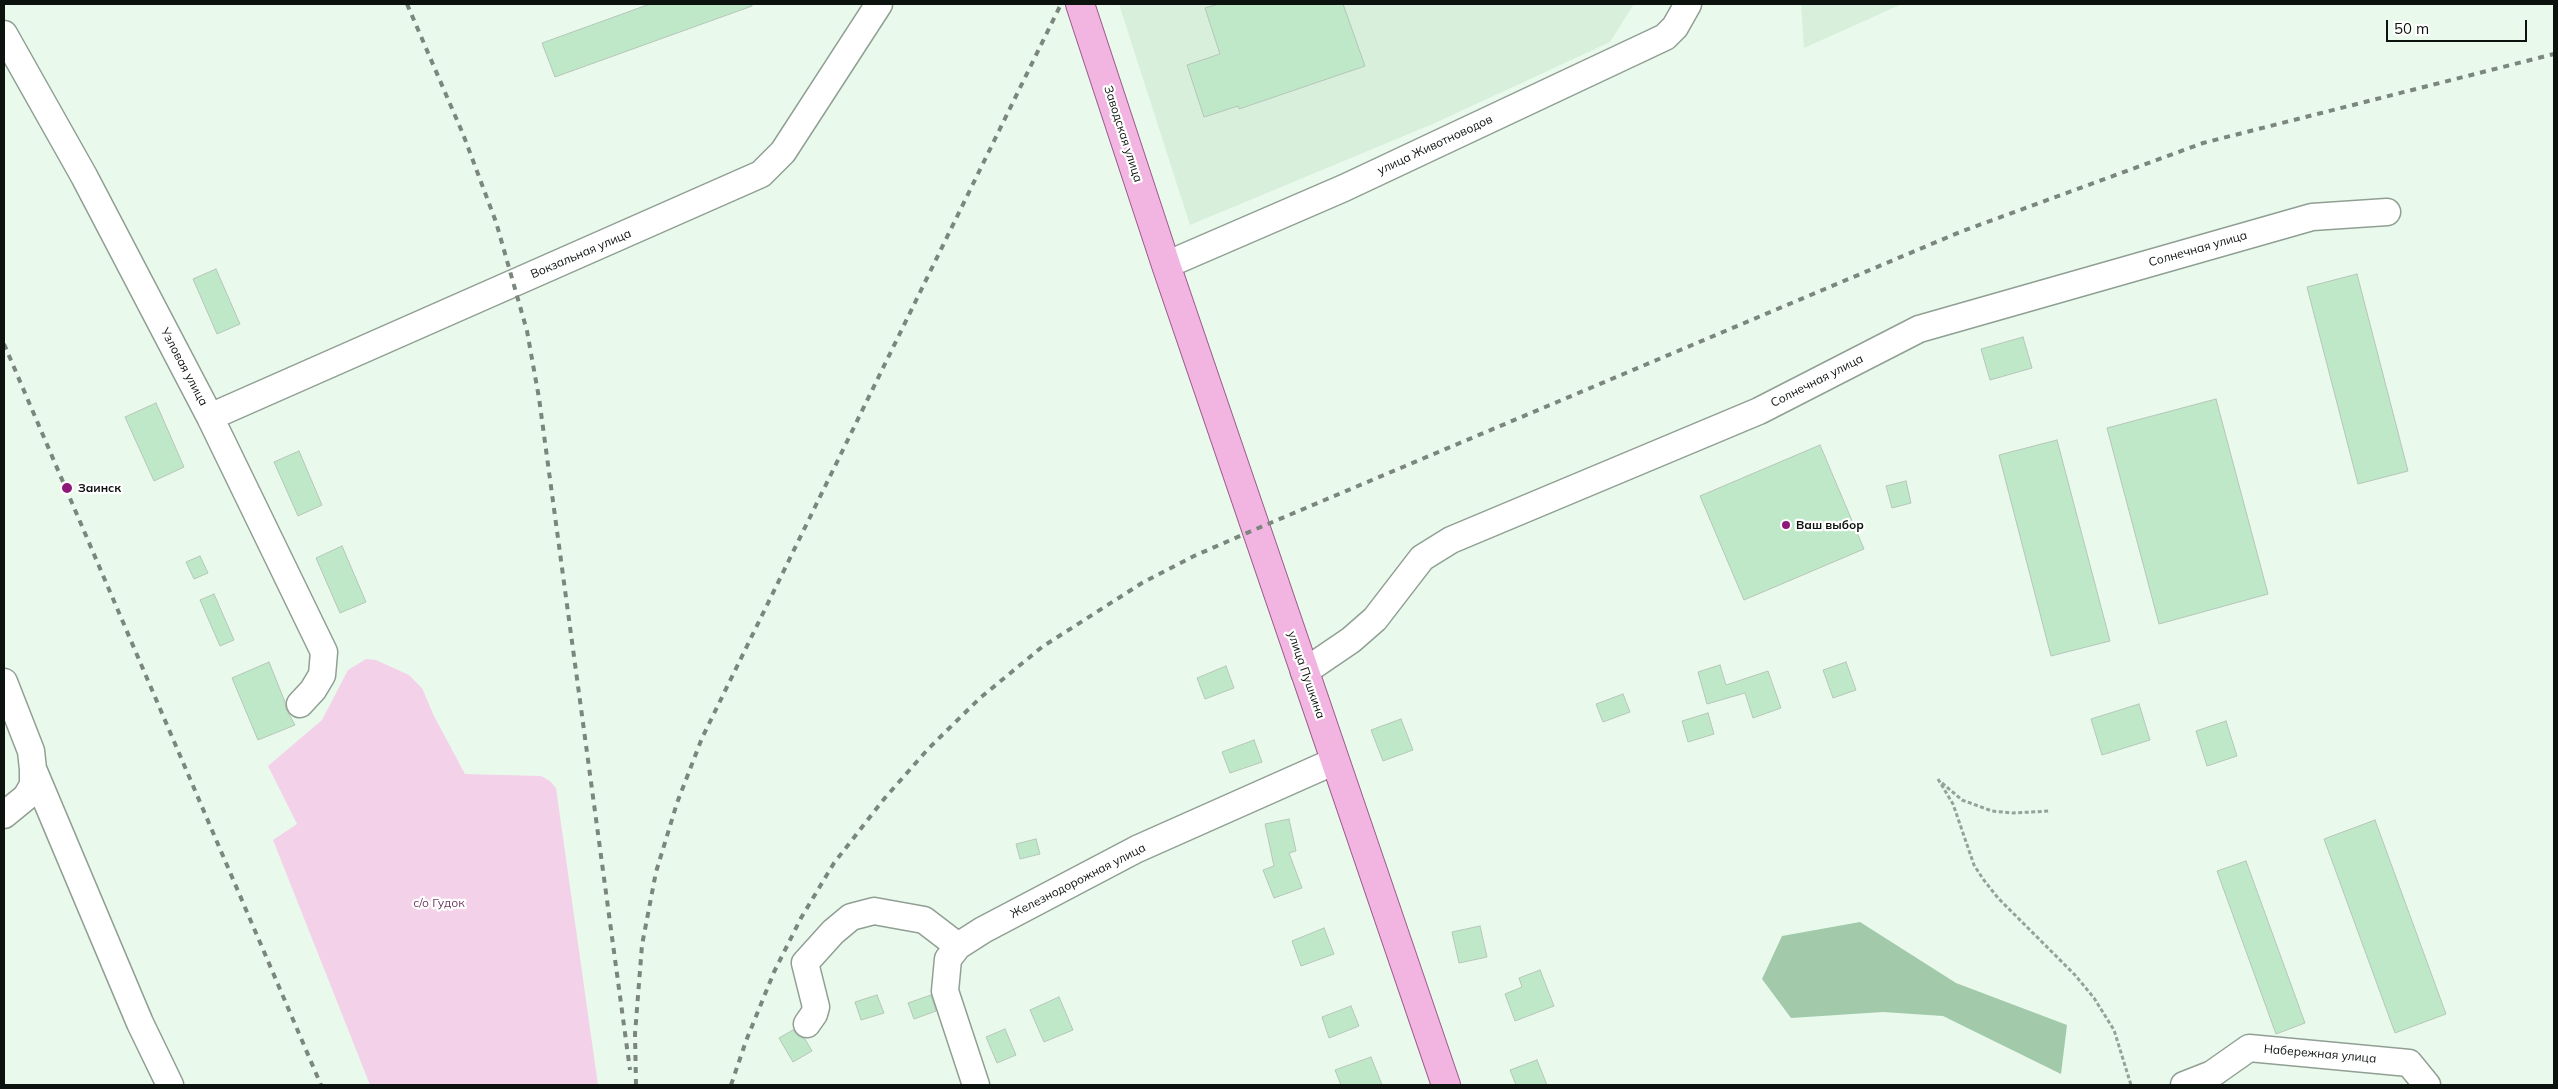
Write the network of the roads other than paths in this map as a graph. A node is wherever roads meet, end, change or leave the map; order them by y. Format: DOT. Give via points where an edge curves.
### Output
graph roads {
  1 [pos="880,4"];
  2 [pos="1080,4"];
  3 [pos="1688,4"];
  4 [pos="4,34"];
  5 [pos="2387,212"];
  6 [pos="1166,265"];
  7 [pos="210,417"];
  8 [pos="1304,672"];
  9 [pos="4,682"];
  10 [pos="300,704"];
  11 [pos="1335,761"];
  12 [pos="33,769"];
  13 [pos="4,815"];
  14 [pos="958,946"];
  15 [pos="807,1024"];
  16 [pos="170,1085"];
  17 [pos="976,1085"];
  18 [pos="1446,1085"];
  19 [pos="2184,1085"];
  20 [pos="2427,1085"];
  1 -- 7 [label="street, Вокзальная улица" via="783,152 762,174"];
  2 -- 6 [label="main road, Заводская улица"];
  3 -- 6 [label="street, улица Животноводов" via="1675,27 1665,36 1344,188"];
  4 -- 7 [label="street, Узловая улица" via="84,176"];
  5 -- 8 [label="street, Солнечная улица" via="2312,216 1919,329 1758,411 1451,540 1422,558 1374,619 1351,640"];
  6 -- 8 [label="main road, улица Пушкина"];
  7 -- 10 [label="street, Узловая улица" via="324,652 322,674"];
  8 -- 11 [label="main road, улица Пушкина"];
  9 -- 12 [label="street" via="31,750"];
  11 -- 14 [label="street, Железнодорожная улица" via="1137,849"];
  11 -- 18 [label="main road, улица Пушкина"];
  12 -- 13 [label="street" via="33,785 26,797"];
  12 -- 16 [label="street" via="140,1023"];
  14 -- 15 [label="street" via="924,920 874,911 851,917 805,963 816,1007"];
  14 -- 17 [label="street" via="948,959 945,991"];
  19 -- 20 [label="street, Набережная улица" via="2212,1074 2249,1048 2409,1063"];
}
